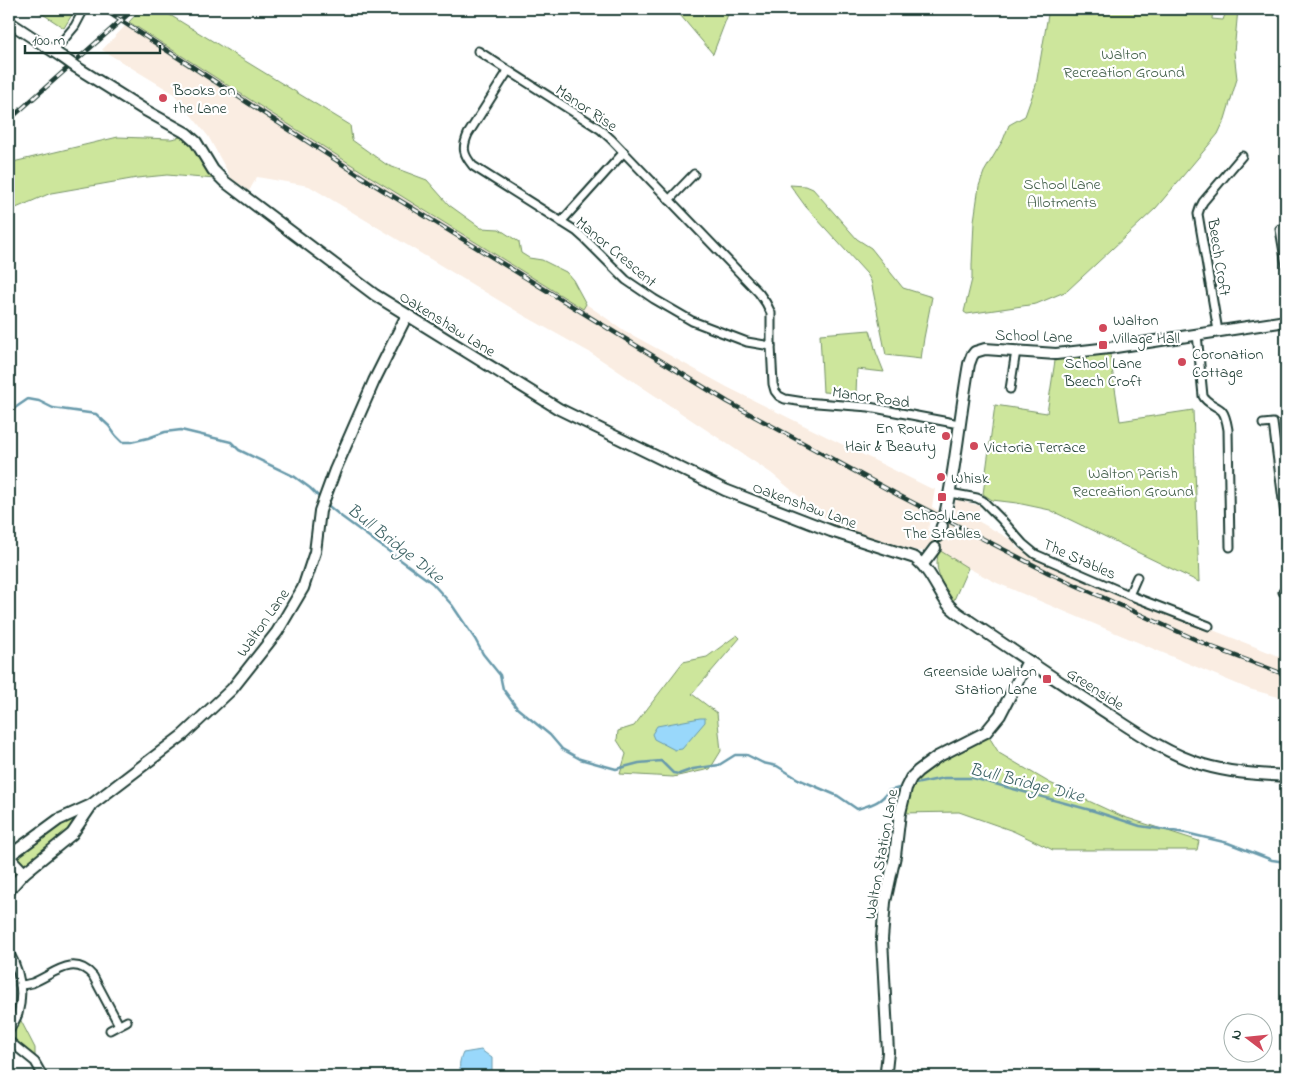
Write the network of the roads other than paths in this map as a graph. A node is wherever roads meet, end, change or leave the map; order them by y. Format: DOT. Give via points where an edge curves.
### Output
graph roads {
  1 [pos="84,9"];
  2 [pos="9,22"];
  3 [pos="478,51"];
  4 [pos="58,54"];
  5 [pos="508,71"];
  6 [pos="624,152"];
  7 [pos="1242,156"];
  8 [pos="694,174"];
  9 [pos="669,200"];
  10 [pos="561,222"];
  11 [pos="1281,228"];
  12 [pos="1286,265"];
  13 [pos="407,315"];
  14 [pos="1286,321"];
  15 [pos="1218,331"];
  16 [pos="1197,334"];
  17 [pos="771,346"];
  18 [pos="1016,351"];
  19 [pos="1013,384"];
  20 [pos="780,396"];
  21 [pos="959,424"];
  22 [pos="1262,424"];
  23 [pos="1284,480"];
  24 [pos="950,493"];
  25 [pos="945,515"];
  26 [pos="1001,519"];
  27 [pos="1286,523"];
  28 [pos="994,525"];
  29 [pos="1230,547"];
  30 [pos="935,548"];
  31 [pos="923,564"];
  32 [pos="1138,577"];
  33 [pos="1129,595"];
  34 [pos="1209,626"];
  35 [pos="1028,661"];
  36 [pos="1286,776"];
  37 [pos="92,805"];
  38 [pos="9,856"];
  39 [pos="24,873"];
  40 [pos="9,890"];
  41 [pos="9,952"];
  42 [pos="20,985"];
  43 [pos="127,1021"];
  44 [pos="119,1025"];
  45 [pos="110,1030"];
  46 [pos="9,1031"];
  47 [pos="9,1041"];
  48 [pos="43,1076"];
  49 [pos="884,1076"];
  1 -- 4 [label="street"];
  2 -- 4 [label="street, Oakenshaw Lane"];
  3 -- 5 [label="street, Manor Rise"];
  4 -- 13 [label="street, Oakenshaw Lane, bridge" via="186,133 196,142 213,170 233,188 375,295"];
  5 -- 6 [label="street, Manor Rise" via="600,129"];
  5 -- 10 [label="street, Manor Crescent" via="468,134 464,152 473,166"];
  6 -- 9 [label="street, Manor Rise"];
  6 -- 10 [label="street"];
  7 -- 15 [label="street, Beech Croft" via="1235,170 1203,202 1198,214"];
  8 -- 9 [label="street"];
  9 -- 17 [label="street, Manor Rise" via="766,303 771,313"];
  10 -- 17 [label="street, Manor Crescent" via="576,231 626,280 654,299 692,321 747,342"];
  11 -- 12 [label="street"];
  13 -- 31 [label="street, Oakenshaw Lane" via="559,409 697,478 831,532 908,555"];
  13 -- 37 [label="street, Walton Lane" via="374,381 326,495 304,588 277,632 232,689 197,722"];
  14 -- 15 [label="street, School Lane"];
  15 -- 16 [label="street, School Lane"];
  16 -- 18 [label="street, School Lane" via="1056,354"];
  16 -- 29 [label="street" via="1203,396 1221,410 1228,430"];
  17 -- 20 [label="street, Manor Rise" via="773,384"];
  18 -- 19 [label="street"];
  18 -- 21 [label="street, School Lane" via="984,349 972,356"];
  20 -- 21 [label="street, Manor Road" via="804,402 870,407"];
  21 -- 24 [label="street, School Lane"];
  22 -- 23 [label="street" via="1273,423"];
  23 -- 27 [label="street"];
  24 -- 25 [label="street, School Lane"];
  24 -- 26 [label="street, The Stables" via="982,501"];
  26 -- 28 [label="street"];
  26 -- 33 [label="street, The Stables" via="1035,554"];
  30 -- 31 [label="street"];
  31 -- 35 [label="street, Greenside" via="948,605"];
  32 -- 33 [label="street, The Stables"];
  33 -- 34 [label="street, The Stables"];
  35 -- 36 [label="street, Greenside" via="1148,739 1177,754 1228,772"];
  35 -- 49 [label="street, Walton Station Lane" via="1000,716 986,732 938,757 918,771 906,786 885,902 882,939 888,1052"];
  37 -- 38 [label="street, Walton Lane" via="58,820"];
  37 -- 39 [label="street, Walton Lane" via="72,834"];
  38 -- 39 [label="street"];
  39 -- 40 [label="street, Walton Lane"];
  41 -- 42 [label="street" via="19,974"];
  42 -- 44 [label="street" via="66,967 83,968 93,976"];
  42 -- 46 [label="street" via="18,1015"];
  43 -- 44 [label="street"];
  44 -- 45 [label="street"];
  47 -- 48 [label="street" via="35,1062"];
}
